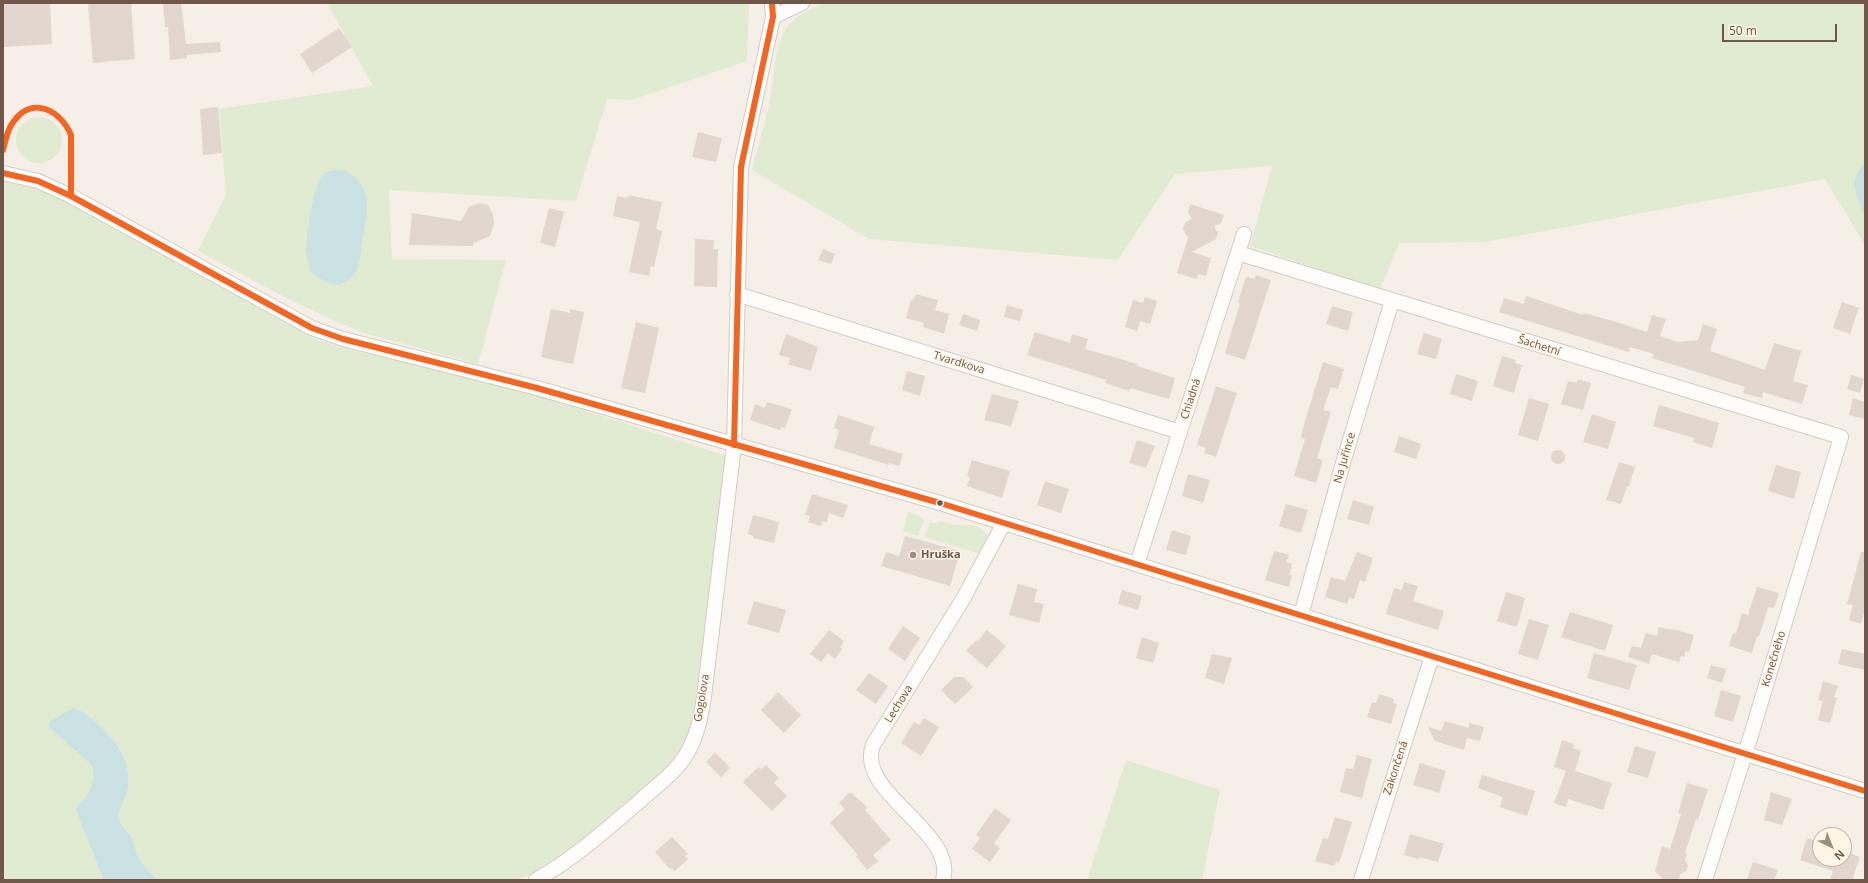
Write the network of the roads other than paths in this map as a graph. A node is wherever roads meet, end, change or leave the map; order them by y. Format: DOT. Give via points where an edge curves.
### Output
graph roads {
  1 [pos="802,3"];
  2 [pos="772,10"];
  3 [pos="3,173"];
  4 [pos="1244,234"];
  5 [pos="1238,253"];
  6 [pos="737,294"];
  7 [pos="1392,301"];
  8 [pos="1180,432"];
  9 [pos="1841,437"];
  10 [pos="734,445"];
  11 [pos="1004,523"];
  12 [pos="1137,564"];
  13 [pos="1300,615"];
  14 [pos="1432,656"];
  15 [pos="1745,753"];
  16 [pos="1865,791"];
  17 [pos="536,880"];
  18 [pos="943,880"];
  19 [pos="1361,880"];
  20 [pos="1705,880"];
  1 -- 2 [label="street"];
  2 -- 6 [label="street, Gogolova" via="741,167"];
  3 -- 10 [label="street" via="38,181 71,196 312,328 343,339 537,388"];
  4 -- 5 [label="street, Chladná"];
  5 -- 7 [label="street, Šachetní"];
  5 -- 8 [label="street, Chladná"];
  6 -- 8 [label="street, Tvardkova"];
  6 -- 10 [label="street, Gogolova"];
  7 -- 9 [label="street, Šachetní"];
  7 -- 13 [label="street, Na Juřince"];
  8 -- 12 [label="street, Chladná"];
  9 -- 15 [label="street, Konečného"];
  10 -- 11 [label="street"];
  10 -- 17 [label="street, Gogolova" via="703,702 691,745 671,773 603,833 558,868"];
  11 -- 12 [label="street"];
  11 -- 18 [label="street, Lechova" via="963,599 870,753 871,767 879,781 940,851 944,869"];
  12 -- 13 [label="street"];
  13 -- 14 [label="street"];
  14 -- 15 [label="street"];
  14 -- 19 [label="street, Zakončená"];
  15 -- 16 [label="street"];
  15 -- 20 [label="street, Konečného"];
}
